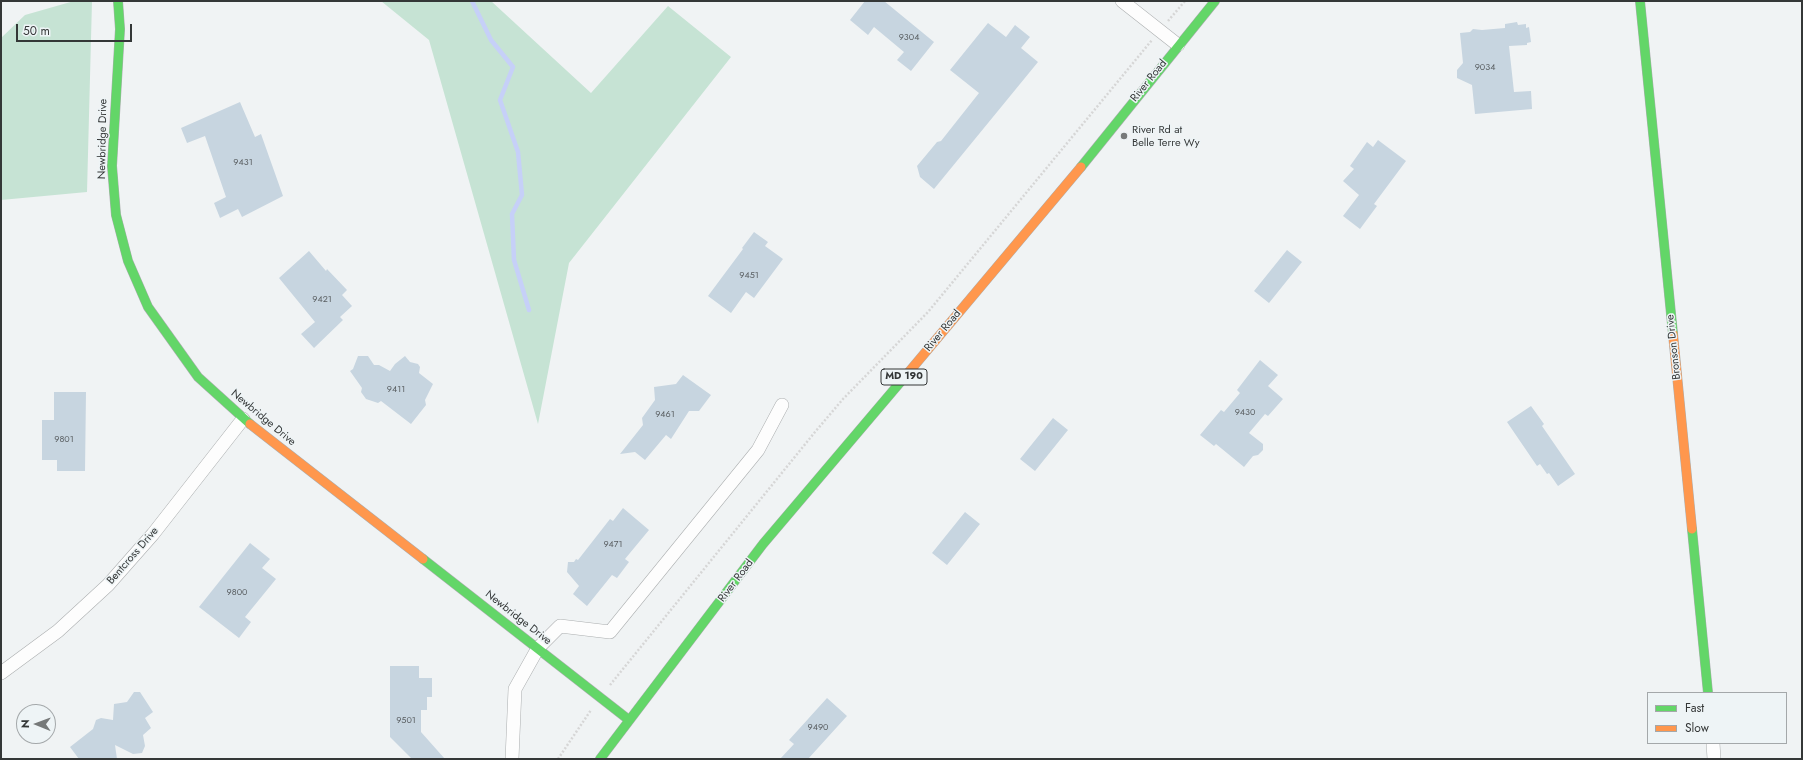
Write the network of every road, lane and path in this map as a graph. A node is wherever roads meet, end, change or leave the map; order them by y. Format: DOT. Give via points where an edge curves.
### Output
graph roads {
  1 [pos="118,1"];
  2 [pos="1122,1"];
  3 [pos="1185,1"];
  4 [pos="1215,1"];
  5 [pos="1640,1"];
  6 [pos="1160,31"];
  7 [pos="1178,45"];
  8 [pos="782,405"];
  9 [pos="243,419"];
  10 [pos="538,648"];
  11 [pos="1,673"];
  12 [pos="1708,692"];
  13 [pos="600,697"];
  14 [pos="629,720"];
  15 [pos="1713,744"];
  16 [pos="512,759"];
  17 [pos="558,759"];
  18 [pos="600,759"];
  19 [pos="1714,759"];
  1 -- 9 [label="street, Newbridge Drive" via="120,29 112,166 116,215 128,261 148,307 198,377"];
  2 -- 6 [label="street"];
  3 -- 6 [label="path"];
  4 -- 7 [label="street, River Road / MD 190"];
  5 -- 12 [label="street, Bronson Drive"];
  6 -- 7 [label="street"];
  6 -- 13 [label="path" via="928,312 843,399 815,432"];
  7 -- 14 [label="street, River Road / MD 190" via="1067,184 763,544"];
  8 -- 10 [label="street" via="758,450 610,632 560,626"];
  9 -- 10 [label="street, Newbridge Drive"];
  9 -- 11 [label="street, Bentcross Drive" via="153,534 108,585 58,632"];
  10 -- 13 [label="street, Newbridge Drive"];
  10 -- 16 [label="street" via="515,689"];
  13 -- 14 [label="street, Newbridge Drive"];
  13 -- 17 [label="path"];
  14 -- 18 [label="street, River Road / MD 190"];
  15 -- 19 [label="street"];
}
